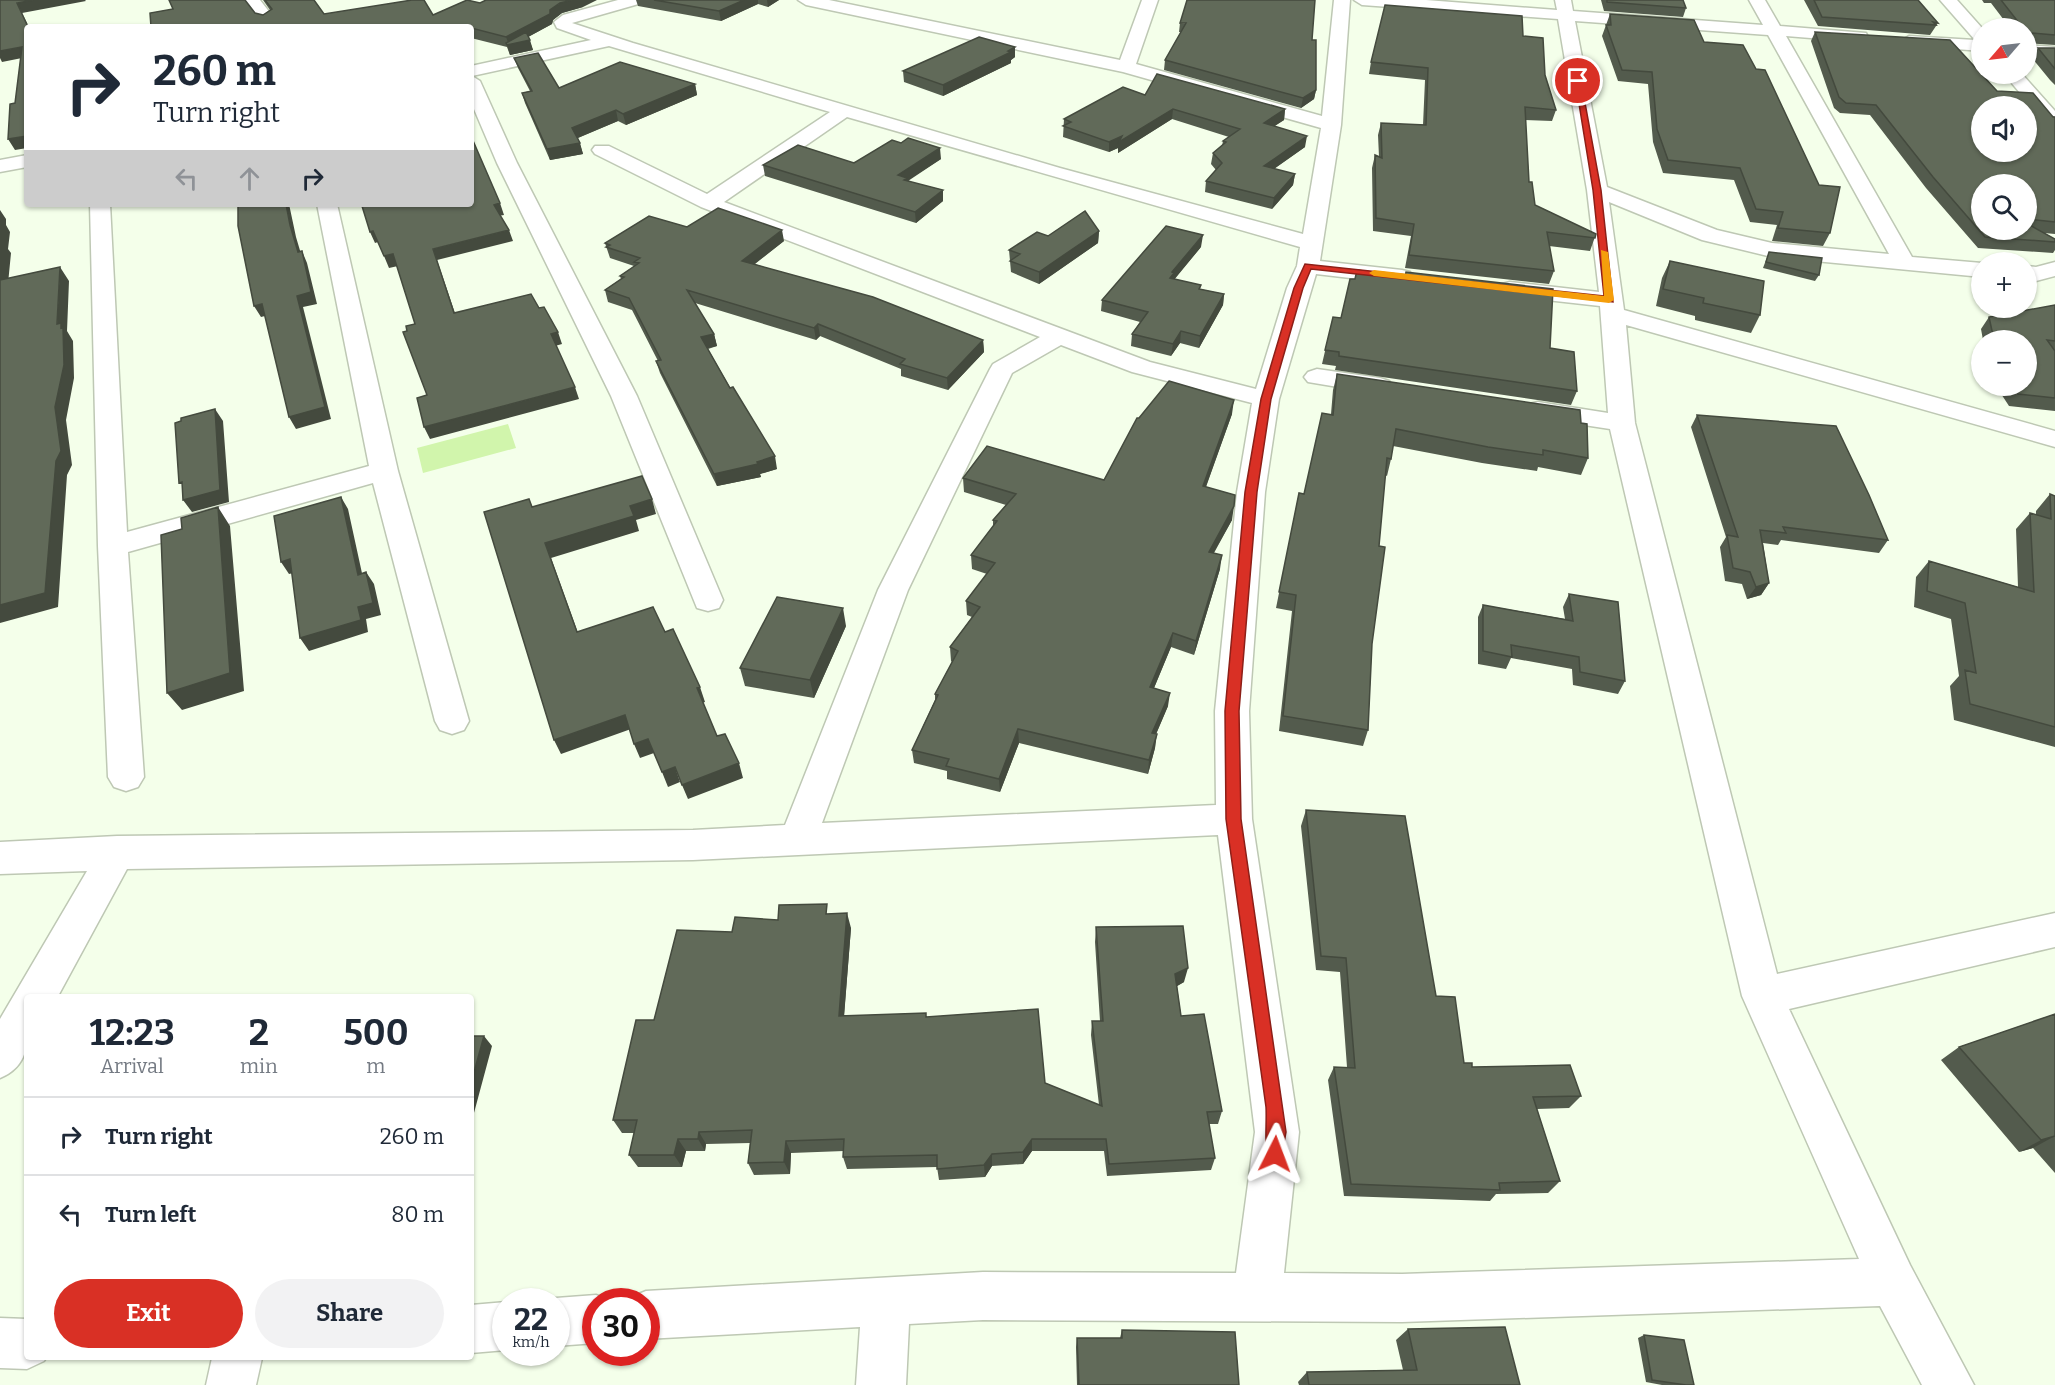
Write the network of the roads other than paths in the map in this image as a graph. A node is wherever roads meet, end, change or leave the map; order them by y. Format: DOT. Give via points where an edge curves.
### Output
graph roads {
  1 [pos="252,0"];
  2 [pos="636,0"];
  3 [pos="806,0"];
  4 [pos="1150,0"];
  5 [pos="1342,0"];
  6 [pos="1362,0"];
  7 [pos="1757,0"];
  8 [pos="1948,0"];
  9 [pos="1564,8"];
  10 [pos="266,18"];
  11 [pos="1971,26"];
  12 [pos="1773,30"];
  13 [pos="610,41"];
  14 [pos="1971,45"];
  15 [pos="2037,51"];
  16 [pos="2055,52"];
  17 [pos="1126,68"];
  18 [pos="474,70"];
  19 [pos="2022,84"];
  20 [pos="474,88"];
  21 [pos="846,110"];
  22 [pos="2055,122"];
  23 [pos="1332,125"];
  24 [pos="602,150"];
  25 [pos="24,162"];
  26 [pos="0,166"];
  27 [pos="1597,190"];
  28 [pos="708,203"];
  29 [pos="100,207"];
  30 [pos="328,207"];
  31 [pos="1310,254"];
  32 [pos="1905,264"];
  33 [pos="1971,269"];
  34 [pos="2055,269"];
  35 [pos="2037,274"];
  36 [pos="1427,280"];
  37 [pos="1484,286"];
  38 [pos="1611,307"];
  39 [pos="1059,336"];
  40 [pos="1317,377"];
  41 [pos="1399,389"];
  42 [pos="1266,399"];
  43 [pos="1516,407"];
  44 [pos="1622,423"];
  45 [pos="2055,439"];
  46 [pos="384,471"];
  47 [pos="113,546"];
  48 [pos="708,600"];
  49 [pos="452,721"];
  50 [pos="126,777"];
  51 [pos="1234,819"];
  52 [pos="798,840"];
  53 [pos="117,852"];
  54 [pos="0,858"];
  55 [pos="2055,930"];
  56 [pos="37,994"];
  57 [pos="1762,996"];
  58 [pos="24,1016"];
  59 [pos="0,1058"];
  60 [pos="1893,1282"];
  61 [pos="1257,1297"];
  62 [pos="886,1301"];
  63 [pos="660,1314"];
  64 [pos="492,1327"];
  65 [pos="474,1329"];
  66 [pos="0,1343"];
  67 [pos="24,1344"];
  68 [pos="237,1360"];
  69 [pos="231,1385"];
  70 [pos="881,1385"];
  71 [pos="1949,1385"];
  1 -- 10 [label="street"];
  2 -- 13 [label="street" via="562,22"];
  3 -- 17 [label="street"];
  4 -- 17 [label="street"];
  5 -- 23 [label="street"];
  6 -- 9 [label="street"];
  7 -- 12 [label="street"];
  8 -- 11 [label="street"];
  9 -- 12 [label="street"];
  9 -- 27 [label="street"];
  12 -- 14 [label="street"];
  12 -- 32 [label="street"];
  13 -- 18 [label="street"];
  13 -- 21 [label="street"];
  15 -- 16 [label="street"];
  17 -- 23 [label="street"];
  19 -- 22 [label="street"];
  20 -- 48 [label="street" via="507,163 624,396"];
  21 -- 28 [label="street"];
  21 -- 31 [label="street"];
  23 -- 31 [label="street"];
  24 -- 28 [label="street"];
  25 -- 26 [label="street"];
  27 -- 32 [label="street" via="1710,235 1772,250"];
  27 -- 38 [label="street"];
  28 -- 39 [label="street"];
  29 -- 47 [label="street"];
  30 -- 46 [label="street"];
  31 -- 36 [label="street"];
  31 -- 42 [label="street"];
  32 -- 33 [label="street"];
  34 -- 35 [label="street"];
  37 -- 38 [label="street"];
  38 -- 44 [label="street"];
  38 -- 45 [label="street"];
  39 -- 42 [label="street" via="1142,367"];
  39 -- 52 [label="street" via="1002,369 893,590"];
  40 -- 41 [label="street"];
  42 -- 51 [label="street" via="1251,492 1232,711"];
  43 -- 44 [label="street"];
  44 -- 57 [label="street"];
  46 -- 47 [label="street"];
  46 -- 49 [label="street"];
  47 -- 50 [label="street"];
  51 -- 52 [label="street"];
  51 -- 61 [label="street" via="1277,1132"];
  52 -- 53 [label="street" via="693,845"];
  53 -- 54 [label="street"];
  53 -- 56 [label="street"];
  55 -- 57 [label="street"];
  57 -- 60 [label="street"];
  58 -- 59 [label="street"];
  60 -- 61 [label="street" via="1402,1298"];
  60 -- 71 [label="street"];
  61 -- 62 [label="street" via="983,1296"];
  62 -- 63 [label="street"];
  62 -- 70 [label="street"];
  64 -- 65 [label="street"];
  66 -- 67 [label="street"];
  68 -- 69 [label="street"];
}
